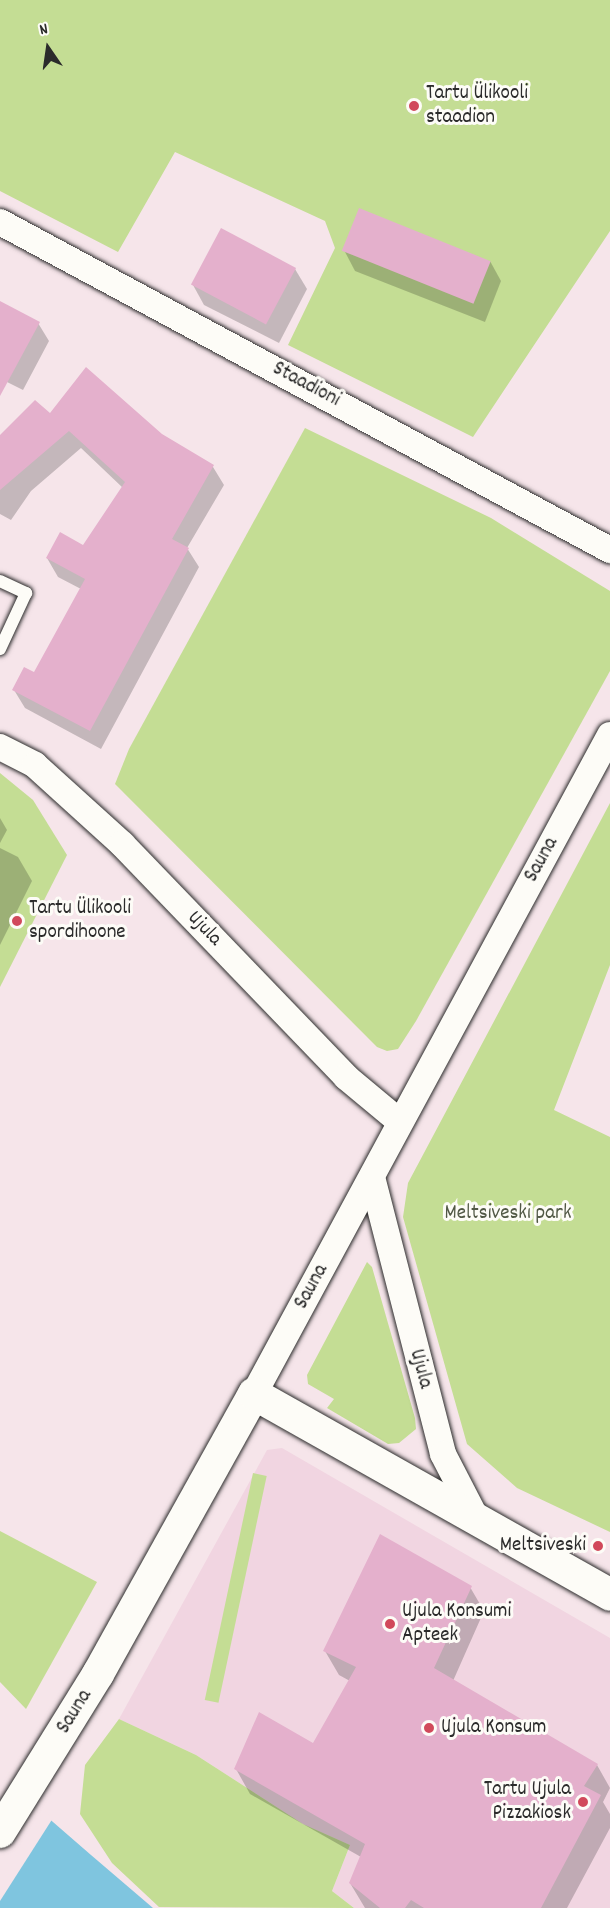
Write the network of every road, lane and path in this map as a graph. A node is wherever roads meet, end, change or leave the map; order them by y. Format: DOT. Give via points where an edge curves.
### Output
graph roads {
  1 [pos="0,222"];
  2 [pos="610,550"];
  3 [pos="0,580"];
  4 [pos="0,649"];
  5 [pos="610,735"];
  6 [pos="0,747"];
  7 [pos="399,1122"];
  8 [pos="372,1177"];
  9 [pos="254,1394"];
  10 [pos="477,1520"];
  11 [pos="610,1595"];
  12 [pos="0,1832"];
  1 -- 2 [label="street, Staadioni"];
  3 -- 4 [label="lane" via="26,593"];
  5 -- 7 [label="street, Sauna"];
  6 -- 7 [label="street, Ujula" via="35,765 123,844 346,1077"];
  7 -- 8 [label="street, Sauna"];
  8 -- 9 [label="street, Sauna"];
  8 -- 10 [label="street, Ujula" via="442,1454"];
  9 -- 10 [label="street"];
  9 -- 12 [label="street, Sauna" via="109,1656"];
  10 -- 11 [label="street"];
}
